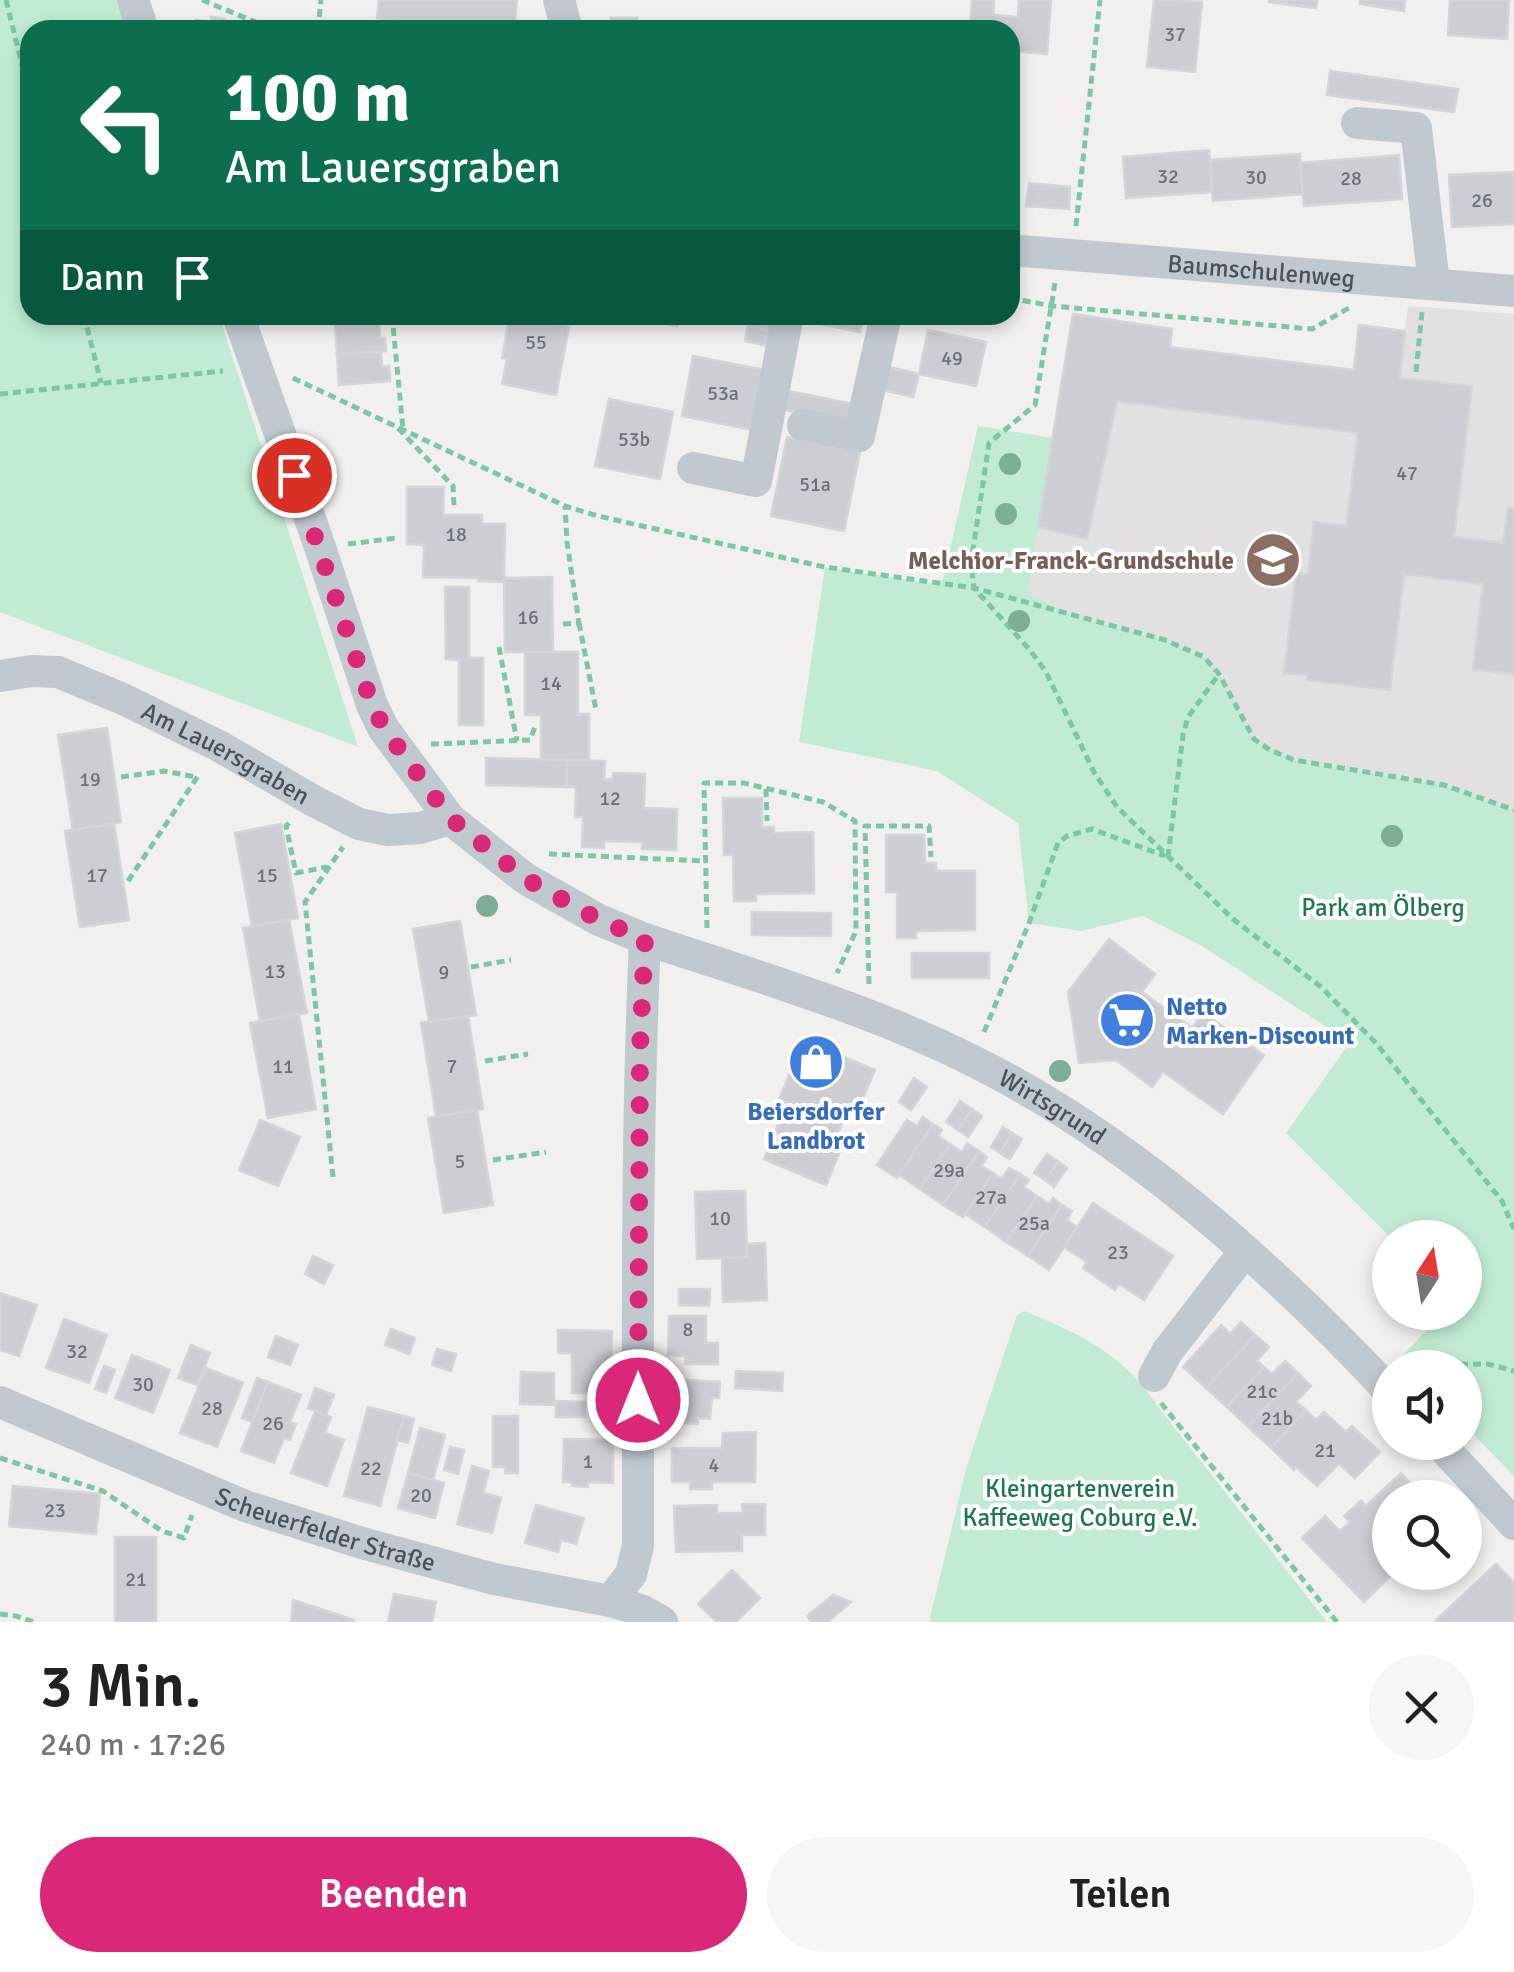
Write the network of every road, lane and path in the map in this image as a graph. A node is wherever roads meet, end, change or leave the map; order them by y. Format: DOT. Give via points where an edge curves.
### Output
graph roads {
  1 [pos="6,0"];
  2 [pos="202,0"];
  3 [pos="1100,0"];
  4 [pos="250,20"];
  5 [pos="20,57"];
  6 [pos="1356,124"];
  7 [pos="1078,209"];
  8 [pos="1020,251"];
  9 [pos="1060,253"];
  10 [pos="1418,283"];
  11 [pos="1514,291"];
  12 [pos="1020,300"];
  13 [pos="1052,306"];
  14 [pos="86,325"];
  15 [pos="239,325"];
  16 [pos="393,325"];
  17 [pos="786,325"];
  18 [pos="884,325"];
  19 [pos="246,369"];
  20 [pos="1416,372"];
  21 [pos="101,384"];
  22 [pos="0,394"];
  23 [pos="804,425"];
  24 [pos="400,428"];
  25 [pos="692,468"];
  26 [pos="454,506"];
  27 [pos="565,506"];
  28 [pos="398,538"];
  29 [pos="320,547"];
  30 [pos="974,588"];
  31 [pos="579,623"];
  32 [pos="563,624"];
  33 [pos="499,647"];
  34 [pos="1219,674"];
  35 [pos="0,676"];
  36 [pos="596,710"];
  37 [pos="534,727"];
  38 [pos="517,741"];
  39 [pos="428,744"];
  40 [pos="219,746"];
  41 [pos="121,777"];
  42 [pos="196,778"];
  43 [pos="766,789"];
  44 [pos="312,800"];
  45 [pos="1514,810"];
  46 [pos="450,818"];
  47 [pos="767,821"];
  48 [pos="854,821"];
  49 [pos="360,824"];
  50 [pos="865,826"];
  51 [pos="548,854"];
  52 [pos="1168,857"];
  53 [pos="931,858"];
  54 [pos="706,861"];
  55 [pos="330,866"];
  56 [pos="128,882"];
  57 [pos="707,930"];
  58 [pos="645,939"];
  59 [pos="512,960"];
  60 [pos="471,967"];
  61 [pos="868,976"];
  62 [pos="826,999"];
  63 [pos="528,1054"];
  64 [pos="973,1060"];
  65 [pos="485,1061"];
  66 [pos="546,1152"];
  67 [pos="493,1160"];
  68 [pos="332,1177"];
  69 [pos="1514,1230"];
  70 [pos="1245,1251"];
  71 [pos="1482,1364"];
  72 [pos="1514,1371"];
  73 [pos="1372,1374"];
  74 [pos="1154,1376"];
  75 [pos="0,1402"];
  76 [pos="0,1458"];
  77 [pos="1455,1460"];
  78 [pos="200,1488"];
  79 [pos="1514,1524"];
  80 [pos="610,1601"];
  81 [pos="0,1614"];
  82 [pos="34,1622"];
  83 [pos="662,1622"];
  84 [pos="1337,1622"];
  1 -- 5 [label="path"];
  2 -- 4 [label="path"];
  3 -- 7 [label="path"];
  6 -- 10 [label="street" via="1416,128"];
  8 -- 9 [label="street, Baumschulenweg"];
  9 -- 10 [label="street, Baumschulenweg"];
  9 -- 13 [label="path"];
  10 -- 11 [label="street, Baumschulenweg"];
  10 -- 13 [label="path" via="1312,329"];
  10 -- 20 [label="path"];
  12 -- 13 [label="path"];
  13 -- 30 [label="path" via="1035,405 989,444 971,562"];
  14 -- 21 [label="path"];
  15 -- 19 [label="street"];
  16 -- 24 [label="path"];
  17 -- 25 [label="street" via="756,481"];
  18 -- 23 [label="street" via="860,436"];
  19 -- 21 [label="path"];
  19 -- 24 [label="path" via="284,374"];
  19 -- 29 [label="street"];
  21 -- 22 [label="path"];
  24 -- 26 [label="path" via="453,486"];
  24 -- 27 [label="path"];
  27 -- 30 [label="path" via="825,567"];
  27 -- 31 [label="path"];
  28 -- 29 [label="path"];
  29 -- 46 [label="street" via="378,716"];
  30 -- 34 [label="path" via="1164,640 1204,657"];
  30 -- 52 [label="path" via="1046,672 1117,808"];
  31 -- 32 [label="path"];
  31 -- 36 [label="path"];
  33 -- 38 [label="path"];
  34 -- 45 [label="path" via="1254,739 1270,750 1294,760 1444,785"];
  34 -- 52 [label="path" via="1182,735"];
  35 -- 40 [label="street, Am Lauersgraben" via="58,672"];
  37 -- 38 [label="path" via="530,740"];
  38 -- 39 [label="path"];
  40 -- 42 [label="path"];
  40 -- 44 [label="street, Am Lauersgraben"];
  41 -- 42 [label="path" via="164,770"];
  42 -- 56 [label="path"];
  43 -- 47 [label="path"];
  43 -- 48 [label="path" via="823,802"];
  43 -- 54 [label="path" via="704,784"];
  44 -- 49 [label="street, Am Lauersgraben"];
  44 -- 55 [label="path" via="286,826 296,873"];
  46 -- 49 [label="street, Am Lauersgraben" via="420,828"];
  46 -- 58 [label="street" via="526,879"];
  48 -- 50 [label="path"];
  48 -- 62 [label="path" via="856,931"];
  49 -- 55 [label="path"];
  50 -- 53 [label="path" via="930,826"];
  50 -- 61 [label="path"];
  51 -- 54 [label="path"];
  52 -- 64 [label="path" via="1092,829 1058,843"];
  52 -- 69 [label="path" via="1233,919 1321,987 1375,1042 1502,1201"];
  54 -- 57 [label="path"];
  55 -- 68 [label="path" via="305,902"];
  58 -- 62 [label="street, Wirtsgrund"];
  58 -- 80 [label="street" via="638,1546 631,1574"];
  59 -- 60 [label="path"];
  62 -- 64 [label="street, Wirtsgrund"];
  63 -- 65 [label="path"];
  64 -- 70 [label="street, Wirtsgrund" via="1076,1118"];
  66 -- 67 [label="path"];
  70 -- 73 [label="street, Wirtsgrund"];
  70 -- 74 [label="street"];
  71 -- 72 [label="path"];
  74 -- 84 [label="path" via="1161,1404"];
  75 -- 78 [label="street, Scheuerfelder Straße"];
  76 -- 78 [label="path" via="103,1491 184,1538"];
  77 -- 79 [label="street"];
  78 -- 80 [label="street, Scheuerfelder Straße" via="362,1544"];
  80 -- 83 [label="street, Scheuerfelder Straße"];
  81 -- 82 [label="path"];
}
